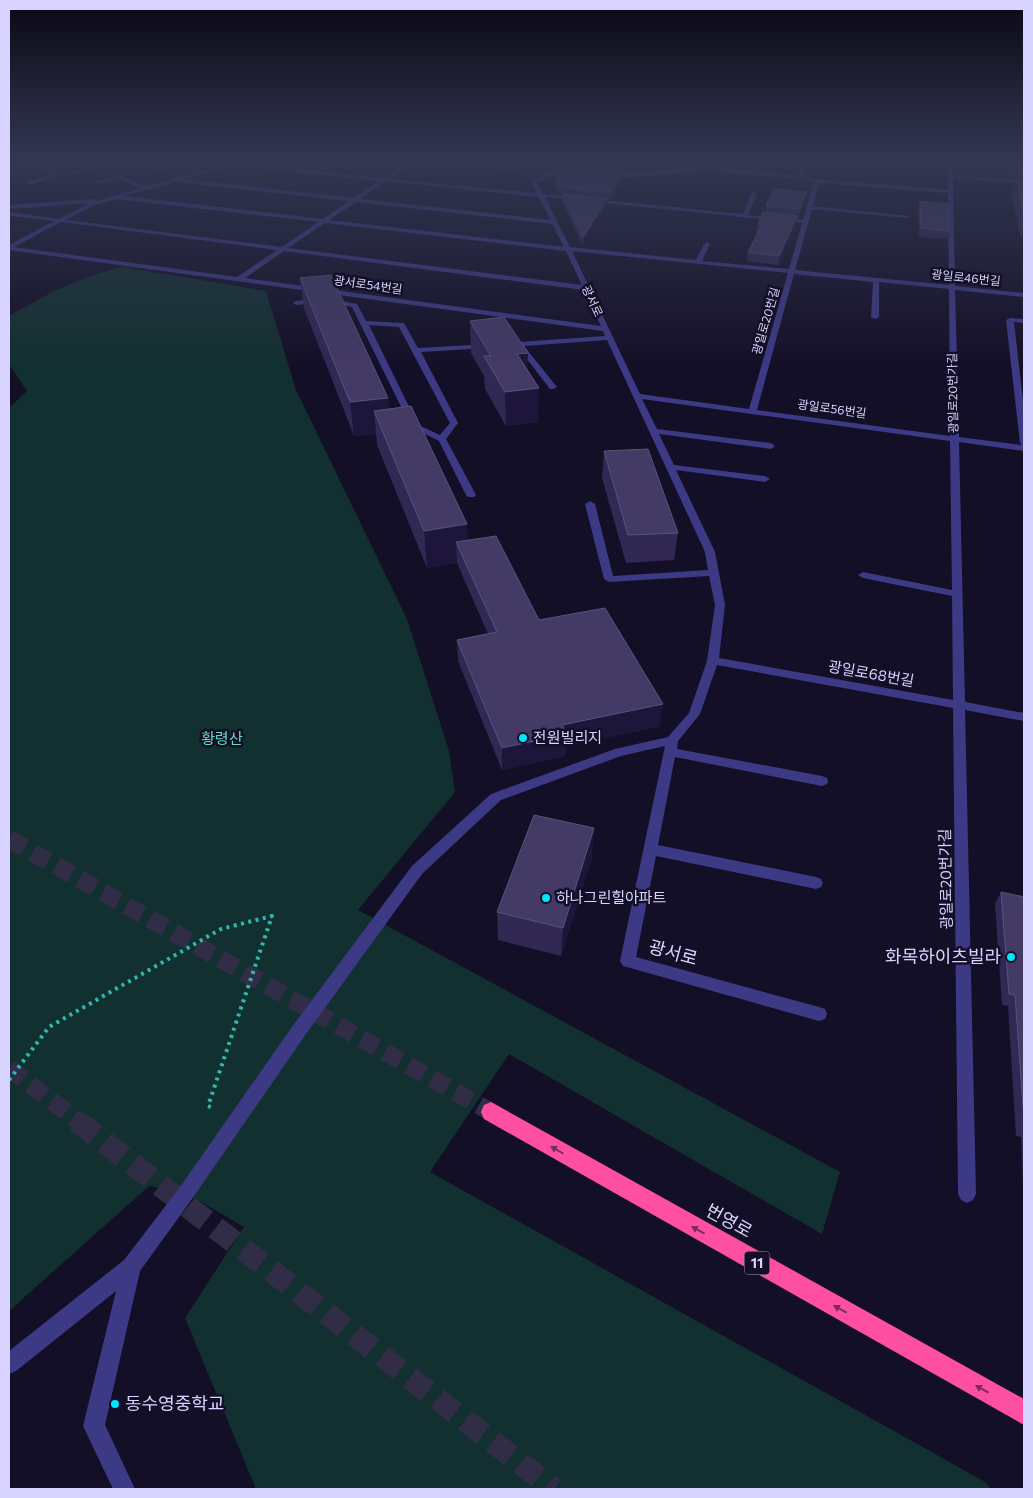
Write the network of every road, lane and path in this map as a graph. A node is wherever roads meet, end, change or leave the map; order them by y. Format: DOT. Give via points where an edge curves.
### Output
graph roads {
  1 [pos="29,230"];
  2 [pos="43,230"];
  3 [pos="124,230"];
  4 [pos="311,230"];
  5 [pos="402,230"];
  6 [pos="558,230"];
  7 [pos="802,230"];
  8 [pos="950,230"];
  9 [pos="9,240"];
  10 [pos="706,244"];
  11 [pos="9,248"];
  12 [pos="282,249"];
  13 [pos="568,249"];
  14 [pos="698,262"];
  15 [pos="791,272"];
  16 [pos="239,278"];
  17 [pos="876,280"];
  18 [pos="586,288"];
  19 [pos="951,288"];
  20 [pos="1024,295"];
  21 [pos="296,303"];
  22 [pos="875,317"];
  23 [pos="1024,321"];
  24 [pos="365,323"];
  25 [pos="605,329"];
  26 [pos="609,338"];
  27 [pos="519,344"];
  28 [pos="500,345"];
  29 [pos="491,346"];
  30 [pos="416,350"];
  31 [pos="553,387"];
  32 [pos="637,396"];
  33 [pos="752,411"];
  34 [pos="653,431"];
  35 [pos="954,438"];
  36 [pos="442,439"];
  37 [pos="1024,443"];
  38 [pos="770,446"];
  39 [pos="1024,448"];
  40 [pos="670,467"];
  41 [pos="765,479"];
  42 [pos="471,495"];
  43 [pos="590,504"];
  44 [pos="714,573"];
  45 [pos="863,575"];
  46 [pos="956,594"];
  47 [pos="712,661"];
  48 [pos="958,705"];
  49 [pos="1024,717"];
  50 [pos="671,746"];
  51 [pos="822,781"];
  52 [pos="650,849"];
  53 [pos="816,883"];
  54 [pos="818,1014"];
  55 [pos="9,1080"];
  56 [pos="490,1112"];
  57 [pos="239,1117"];
  58 [pos="967,1194"];
  59 [pos="131,1267"];
  60 [pos="9,1364"];
  61 [pos="1024,1413"];
  62 [pos="124,1489"];
  1 -- 9 [label="street"];
  2 -- 11 [label="street"];
  3 -- 12 [label="street"];
  4 -- 12 [label="street"];
  5 -- 13 [label="street, 광일로46번길"];
  6 -- 13 [label="street, 광서로"];
  7 -- 15 [label="street, 광일로20번길"];
  8 -- 19 [label="street, 광일로20번가길"];
  10 -- 14 [label="street"];
  11 -- 16 [label="street, 광서로54번길"];
  12 -- 16 [label="street"];
  12 -- 18 [label="street"];
  13 -- 14 [label="street, 광일로46번길"];
  13 -- 18 [label="street, 광서로"];
  14 -- 15 [label="street, 광일로46번길"];
  15 -- 17 [label="street, 광일로46번길"];
  15 -- 33 [label="street, 광일로20번길"];
  16 -- 25 [label="street, 광서로54번길"];
  17 -- 19 [label="street, 광일로46번길"];
  17 -- 22 [label="street"];
  18 -- 25 [label="street, 광서로"];
  19 -- 20 [label="street, 광일로46번길"];
  19 -- 35 [label="street, 광일로20번가길"];
  21 -- 24 [label="street" via="327,300 355,305"];
  23 -- 37 [label="street" via="1010,320"];
  24 -- 30 [label="street" via="401,325"];
  24 -- 36 [label="street" via="415,426"];
  25 -- 26 [label="street, 광서로"];
  26 -- 27 [label="street"];
  26 -- 32 [label="street, 광서로"];
  27 -- 28 [label="street"];
  27 -- 31 [label="street"];
  29 -- 30 [label="street"];
  30 -- 36 [label="street" via="454,423"];
  32 -- 33 [label="street, 광일로56번길"];
  32 -- 34 [label="street, 광서로"];
  33 -- 35 [label="street, 광일로56번길"];
  34 -- 38 [label="street"];
  34 -- 40 [label="street, 광서로"];
  35 -- 39 [label="street, 광일로56번길"];
  35 -- 46 [label="street, 광일로20번가길"];
  36 -- 42 [label="street"];
  40 -- 41 [label="street"];
  40 -- 44 [label="street, 광서로" via="710,552"];
  43 -- 44 [label="street" via="609,580"];
  44 -- 47 [label="street, 광서로" via="720,605"];
  45 -- 46 [label="street"];
  46 -- 48 [label="street, 광일로20번가길"];
  47 -- 48 [label="street, 광일로68번길"];
  47 -- 50 [label="street, 광서로" via="694,714"];
  48 -- 49 [label="street, 광일로68번길"];
  48 -- 58 [label="street, 광일로20번가길"];
  50 -- 51 [label="street"];
  50 -- 52 [label="street, 광서로"];
  50 -- 57 [label="street" via="619,752 496,797 417,870"];
  52 -- 53 [label="street"];
  52 -- 54 [label="street, 광서로" via="628,961"];
  55 -- 57 [label="path" via="49,1027 221,929 272,916 208,1106"];
  61 -- 56 [label="highway, 번영로 / 11, one-way"];
  57 -- 59 [label="street"];
  59 -- 60 [label="street"];
  59 -- 62 [label="street" via="94,1426"];
}
